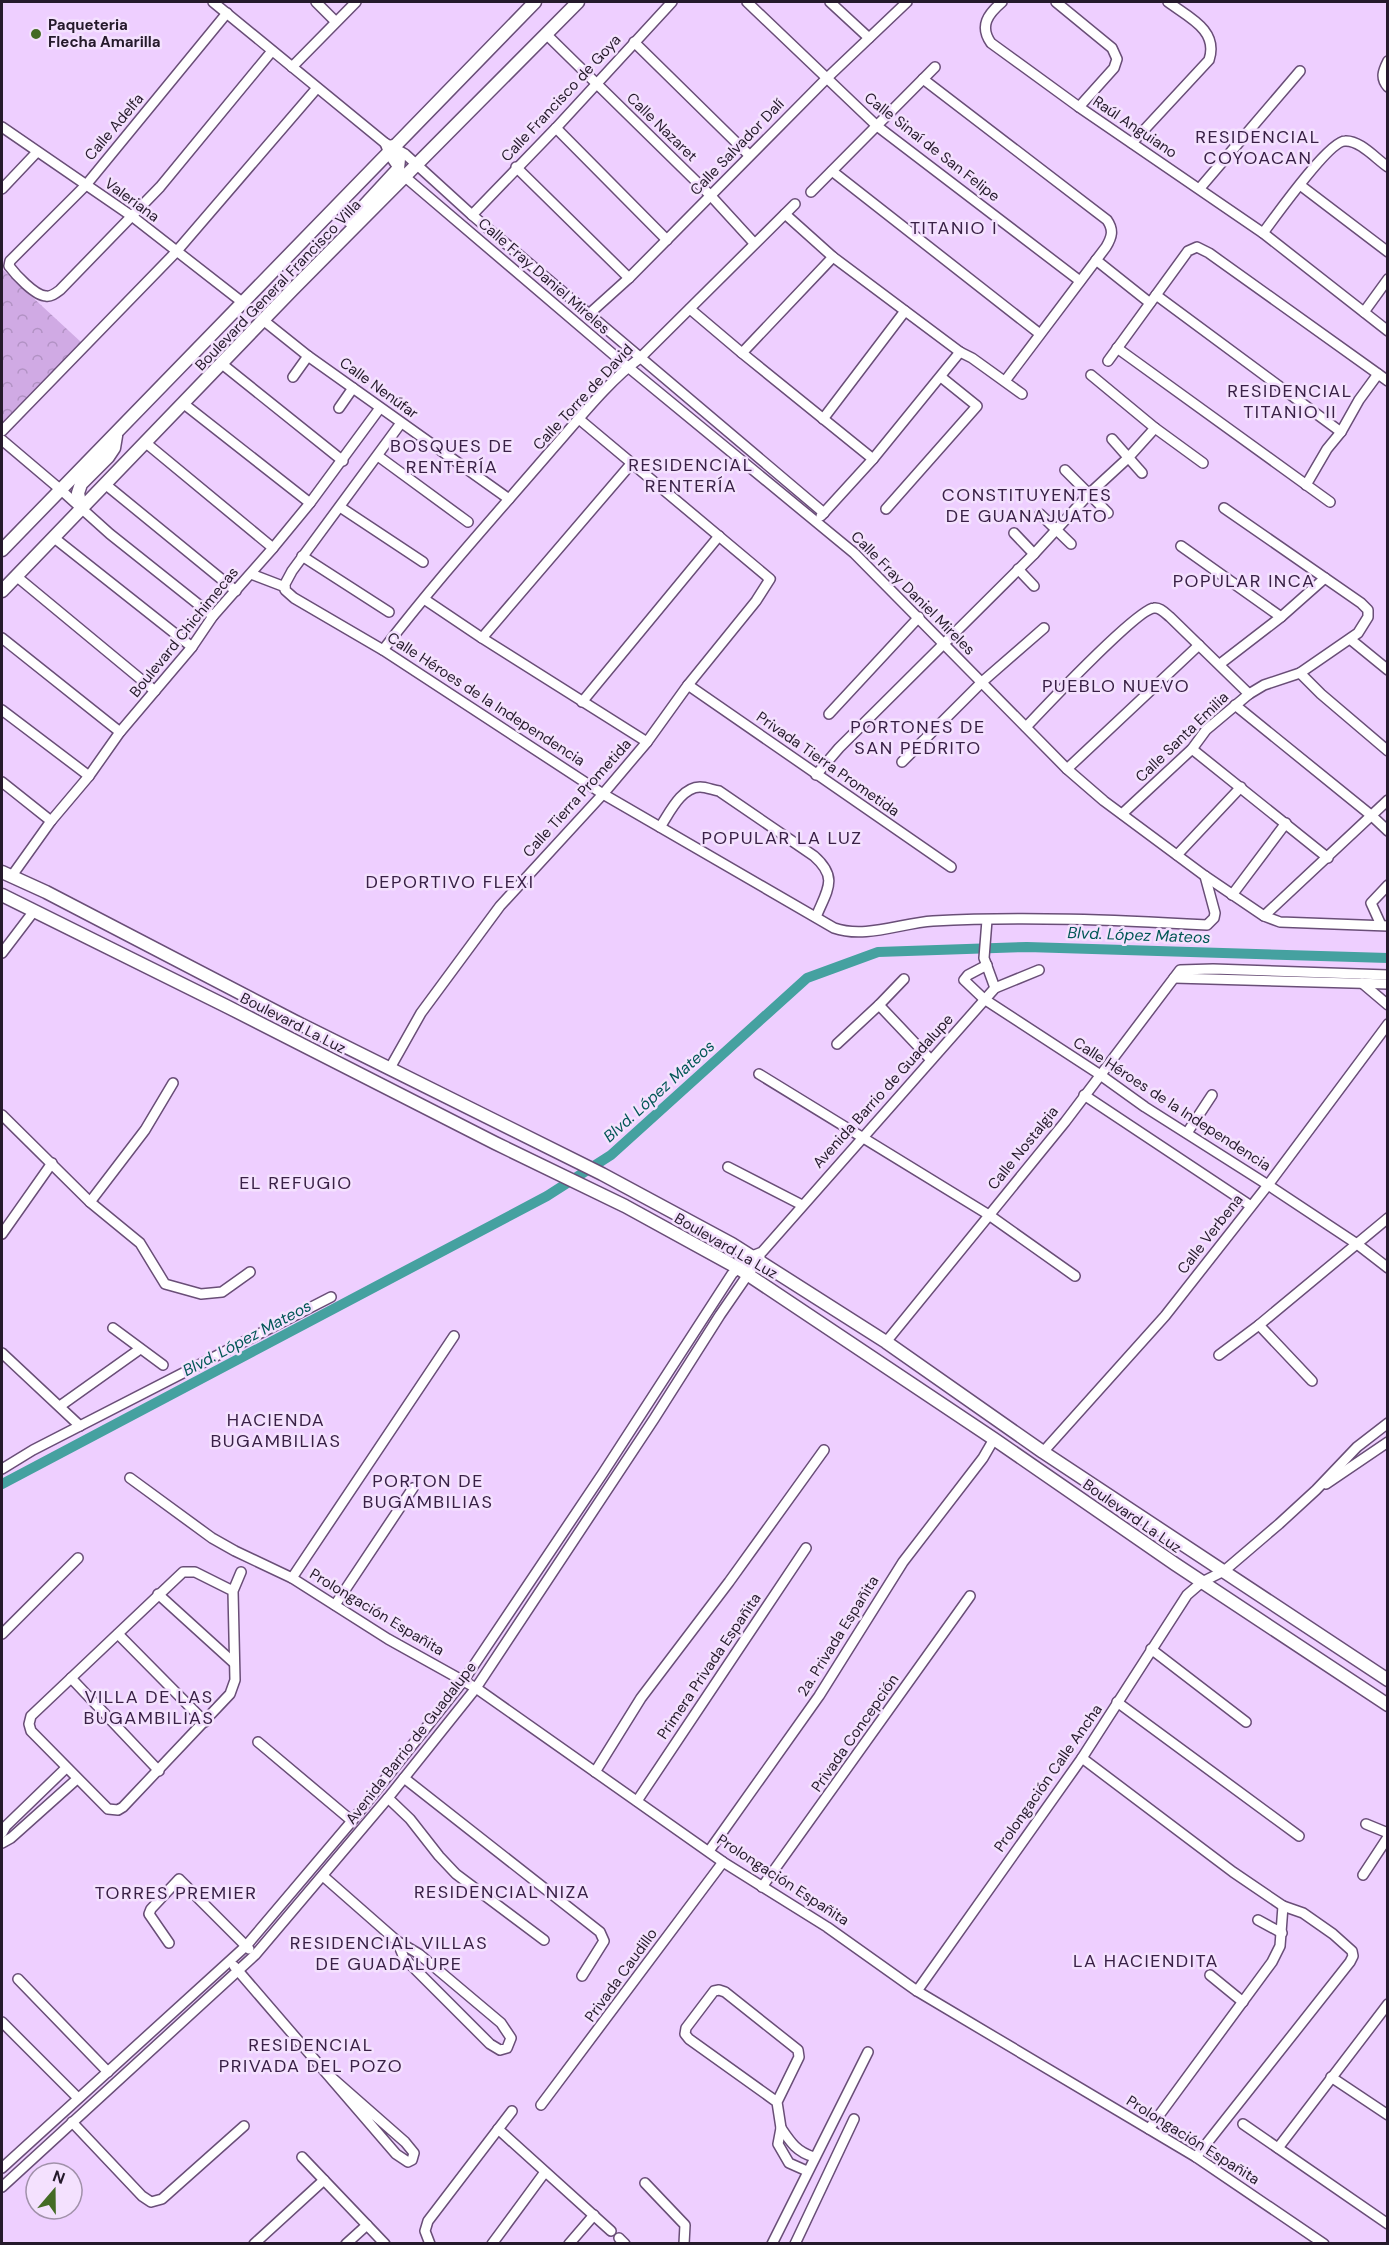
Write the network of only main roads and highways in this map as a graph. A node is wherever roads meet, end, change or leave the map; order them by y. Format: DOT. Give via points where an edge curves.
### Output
graph roads {
  1 [pos="578,2"];
  2 [pos="529,4"];
  3 [pos="388,147"];
  4 [pos="401,172"];
  5 [pos="116,434"];
  6 [pos="81,508"];
  7 [pos="2,550"];
  8 [pos="2,591"];
  9 [pos="6,875"];
  10 [pos="2,895"];
  11 [pos="636,1191"];
  12 [pos="625,1206"];
  13 [pos="1386,1678"];
  14 [pos="1388,1705"];
  1 -- 4 [label="main road, Boulevard General Francisco Villa" via="415,164"];
  2 -- 3 [label="main road, Boulevard General Francisco Villa"];
  3 -- 4 [label="main road" via="399,159"];
  3 -- 5 [label="main road, Boulevard General Francisco Villa"];
  4 -- 6 [label="main road, Boulevard General Francisco Villa" via="326,256"];
  5 -- 6 [label="main road" via="108,458 81,484"];
  5 -- 7 [label="main road, Boulevard General Francisco Villa"];
  6 -- 8 [label="main road, Boulevard General Francisco Villa"];
  9 -- 11 [label="main road, Boulevard La Luz"];
  10 -- 12 [label="main road, Boulevard La Luz"];
  11 -- 12 [label="main road"];
  11 -- 13 [label="main road, Boulevard La Luz" via="758,1256 1043,1452"];
  12 -- 14 [label="main road, Boulevard La Luz" via="743,1272"];
}
